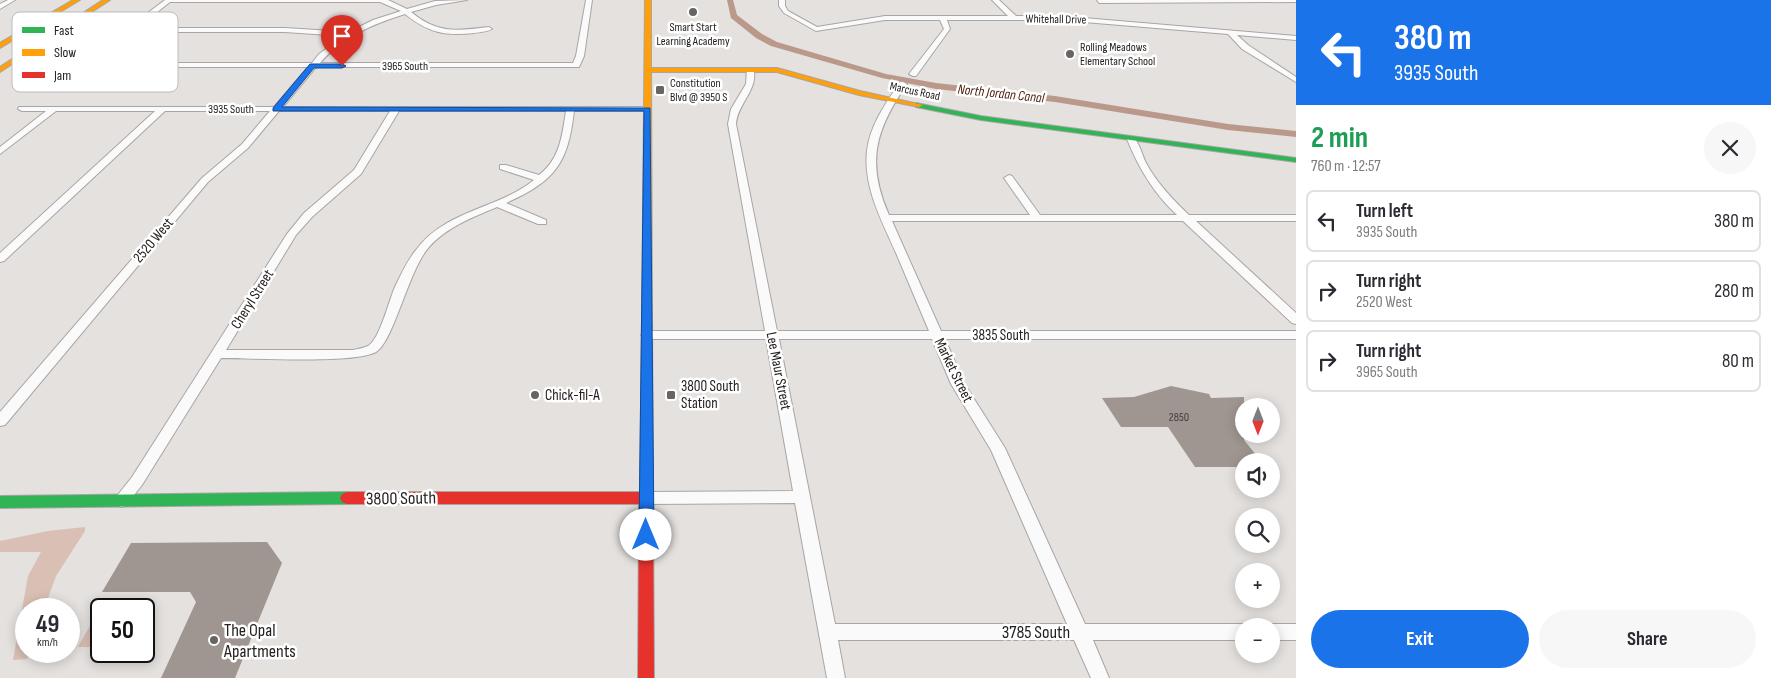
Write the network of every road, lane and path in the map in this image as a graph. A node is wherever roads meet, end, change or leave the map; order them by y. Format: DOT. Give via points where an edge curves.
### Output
graph roads {
  1 [pos="12,0"];
  2 [pos="77,0"];
  3 [pos="107,0"];
  4 [pos="169,0"];
  5 [pos="464,0"];
  6 [pos="589,0"];
  7 [pos="648,0"];
  8 [pos="782,0"];
  9 [pos="995,0"];
  10 [pos="1296,0"];
  11 [pos="0,6"];
  12 [pos="407,11"];
  13 [pos="57,12"];
  14 [pos="89,12"];
  15 [pos="153,12"];
  16 [pos="942,18"];
  17 [pos="1014,18"];
  18 [pos="1114,22"];
  19 [pos="489,29"];
  20 [pos="178,30"];
  21 [pos="1230,32"];
  22 [pos="350,34"];
  23 [pos="1296,38"];
  24 [pos="12,39"];
  25 [pos="0,46"];
  26 [pos="12,62"];
  27 [pos="178,65"];
  28 [pos="312,66"];
  29 [pos="0,70"];
  30 [pos="648,70"];
  31 [pos="750,70"];
  32 [pos="913,74"];
  33 [pos="1296,80"];
  34 [pos="902,84"];
  35 [pos="892,100"];
  36 [pos="22,109"];
  37 [pos="54,109"];
  38 [pos="163,109"];
  39 [pos="276,109"];
  40 [pos="396,109"];
  41 [pos="570,109"];
  42 [pos="648,109"];
  43 [pos="1131,139"];
  44 [pos="0,150"];
  45 [pos="1296,160"];
  46 [pos="503,167"];
  47 [pos="1009,178"];
  48 [pos="541,179"];
  49 [pos="497,202"];
  50 [pos="886,218"];
  51 [pos="1037,218"];
  52 [pos="1185,218"];
  53 [pos="1296,218"];
  54 [pos="542,222"];
  55 [pos="0,259"];
  56 [pos="1296,320"];
  57 [pos="647,335"];
  58 [pos="772,335"];
  59 [pos="936,335"];
  60 [pos="1296,335"];
  61 [pos="217,354"];
  62 [pos="0,420"];
  63 [pos="802,496"];
  64 [pos="647,498"];
  65 [pos="121,501"];
  66 [pos="0,502"];
  67 [pos="828,632"];
  68 [pos="1079,632"];
  69 [pos="1235,632"];
  70 [pos="1280,632"];
  71 [pos="1296,632"];
  72 [pos="646,678"];
  73 [pos="836,678"];
  74 [pos="1100,678"];
  1 -- 11 [label="street"];
  2 -- 13 [label="main road"];
  3 -- 14 [label="main road"];
  4 -- 12 [label="street" via="380,0"];
  4 -- 15 [label="street"];
  5 -- 12 [label="street, 2520 West" via="435,3"];
  6 -- 28 [label="street, 3965 South" via="576,65"];
  7 -- 30 [label="main road"];
  8 -- 16 [label="street, Whitehall Drive" via="786,12 816,29 877,19"];
  9 -- 17 [label="street"];
  10 -- 18 [label="street" via="1099,1"];
  12 -- 19 [label="street" via="433,29"];
  12 -- 22 [label="street, 2520 West"];
  16 -- 17 [label="street, Whitehall Drive"];
  16 -- 32 [label="street" via="947,29"];
  17 -- 18 [label="street, Whitehall Drive"];
  18 -- 21 [label="street, Whitehall Drive"];
  20 -- 22 [label="street" via="291,30"];
  21 -- 23 [label="street, Whitehall Drive"];
  21 -- 33 [label="street" via="1245,47"];
  22 -- 28 [label="street, 2520 West"];
  24 -- 25 [label="main road"];
  26 -- 29 [label="main road"];
  27 -- 28 [label="street, 3965 South"];
  28 -- 39 [label="street, 2520 West"];
  30 -- 31 [label="main road, Marcus Road"];
  30 -- 42 [label="main road"];
  31 -- 35 [label="main road, Marcus Road" via="787,72"];
  31 -- 58 [label="street, Lee Maur Street" via="752,82 732,119"];
  34 -- 35 [label="street, Market Street"];
  35 -- 43 [label="main road, Marcus Road" via="995,121"];
  35 -- 50 [label="street, Market Street" via="876,126 870,150 873,183"];
  36 -- 37 [label="street, 3935 South"];
  37 -- 38 [label="street, 3935 South"];
  37 -- 44 [label="street"];
  38 -- 39 [label="street, 3935 South"];
  38 -- 55 [label="street"];
  39 -- 40 [label="street, 3935 South"];
  39 -- 62 [label="street, 2520 West" via="245,146 205,180"];
  40 -- 41 [label="street, 3935 South"];
  40 -- 61 [label="street, Cheryl Street" via="358,172 296,229"];
  41 -- 42 [label="street, 3935 South"];
  41 -- 48 [label="street" via="560,157"];
  42 -- 57 [label="main road"];
  43 -- 45 [label="main road, Marcus Road"];
  43 -- 52 [label="street" via="1148,176"];
  46 -- 48 [label="street"];
  47 -- 51 [label="street"];
  48 -- 49 [label="street"];
  49 -- 54 [label="street"];
  49 -- 61 [label="street" via="457,220 426,244 405,275 381,338 372,349 353,354"];
  50 -- 51 [label="street"];
  50 -- 59 [label="street, Market Street"];
  51 -- 52 [label="street"];
  52 -- 53 [label="street"];
  52 -- 56 [label="street"];
  57 -- 58 [label="street, 3835 South"];
  57 -- 64 [label="main road"];
  58 -- 59 [label="street, 3835 South"];
  58 -- 63 [label="street, Lee Maur Street"];
  59 -- 60 [label="street, 3835 South"];
  59 -- 68 [label="street, Market Street" via="958,384 998,448"];
  61 -- 65 [label="street, Cheryl Street"];
  63 -- 64 [label="street, 3800 South"];
  63 -- 67 [label="street, Lee Maur Street"];
  64 -- 65 [label="main road, 3800 South"];
  64 -- 72 [label="main road"];
  65 -- 66 [label="main road, 3800 South"];
  67 -- 68 [label="street, 3785 South"];
  67 -- 73 [label="street, Lee Maur Street"];
  68 -- 69 [label="street, 3785 South"];
  68 -- 74 [label="street, Market Street"];
  70 -- 71 [label="street"];
}
